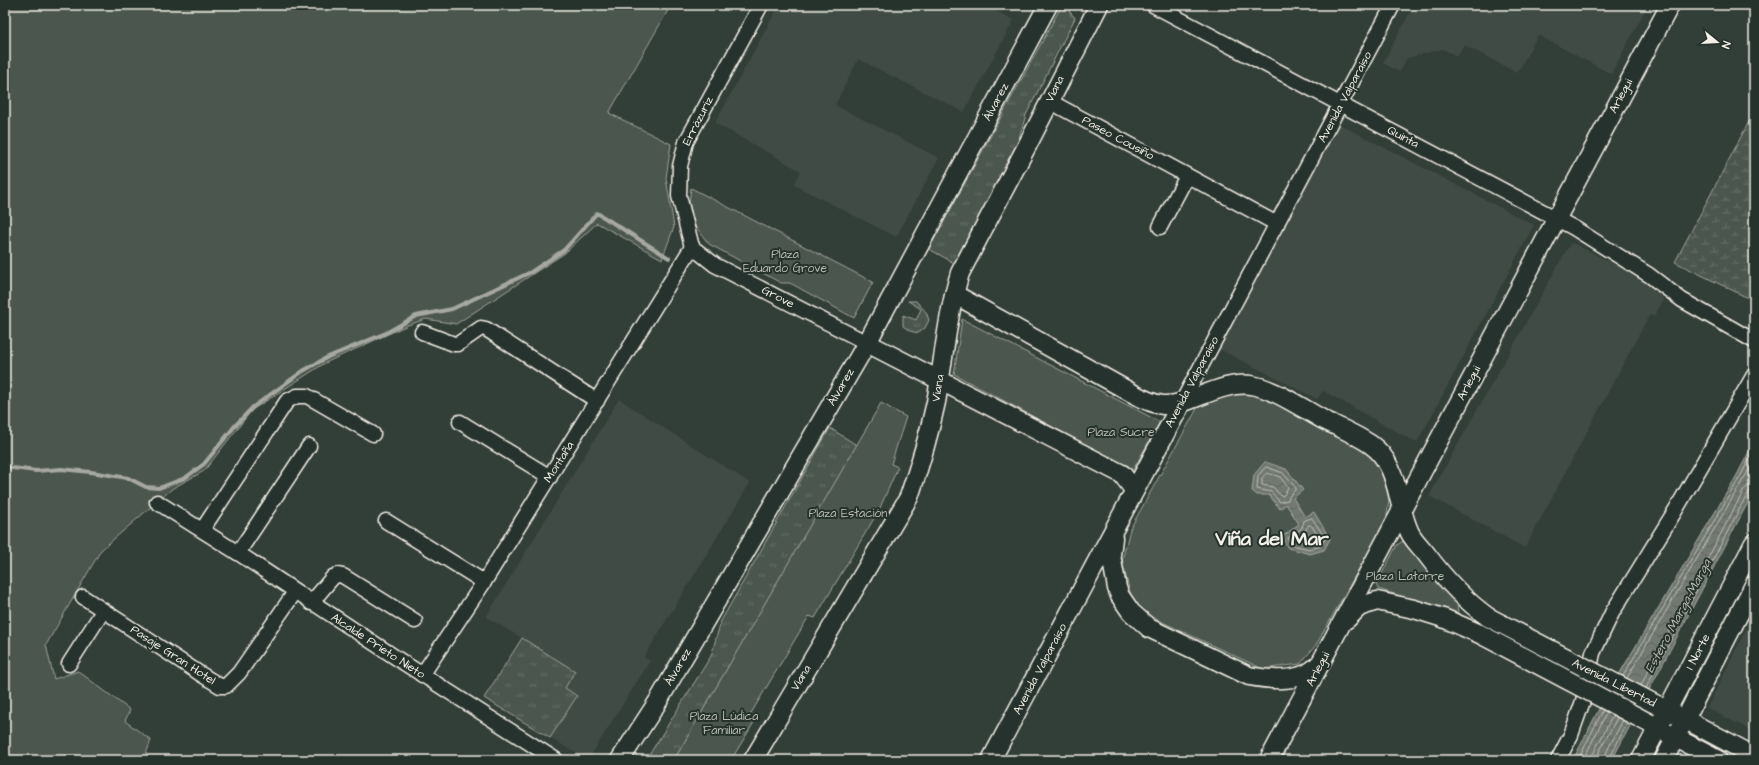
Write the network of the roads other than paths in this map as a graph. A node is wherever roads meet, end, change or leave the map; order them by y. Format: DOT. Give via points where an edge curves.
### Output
graph roads {
  1 [pos="761,5"];
  2 [pos="1048,5"];
  3 [pos="1153,5"];
  4 [pos="1393,5"];
  5 [pos="1670,5"];
  6 [pos="1098,6"];
  7 [pos="1049,101"];
  8 [pos="1340,104"];
  9 [pos="1187,176"];
  10 [pos="1556,218"];
  11 [pos="1277,224"];
  12 [pos="1160,227"];
  13 [pos="692,247"];
  14 [pos="954,294"];
  15 [pos="422,332"];
  16 [pos="1754,341"];
  17 [pos="867,343"];
  18 [pos="1754,375"];
  19 [pos="939,381"];
  20 [pos="597,401"];
  21 [pos="1182,402"];
  22 [pos="460,422"];
  23 [pos="373,434"];
  24 [pos="309,446"];
  25 [pos="550,477"];
  26 [pos="1134,490"];
  27 [pos="157,502"];
  28 [pos="1402,510"];
  29 [pos="386,521"];
  30 [pos="202,530"];
  31 [pos="1113,533"];
  32 [pos="1754,543"];
  33 [pos="238,553"];
  34 [pos="484,582"];
  35 [pos="1754,586"];
  36 [pos="295,592"];
  37 [pos="83,597"];
  38 [pos="311,603"];
  39 [pos="104,611"];
  40 [pos="414,621"];
  41 [pos="1337,632"];
  42 [pos="1321,663"];
  43 [pos="69,664"];
  44 [pos="422,675"];
  45 [pos="657,703"];
  46 [pos="1662,708"];
  47 [pos="1686,719"];
  48 [pos="1654,726"];
  49 [pos="1676,738"];
  50 [pos="1754,756"];
  51 [pos="556,760"];
  52 [pos="620,760"];
  53 [pos="635,760"];
  54 [pos="753,760"];
  55 [pos="991,760"];
  56 [pos="1269,760"];
  57 [pos="1558,760"];
  58 [pos="1642,760"];
  59 [pos="1664,760"];
  60 [pos="1718,760"];
  1 -- 13 [label="street, Errázuriz" via="686,142 680,166 679,196"];
  2 -- 17 [label="main road, Álvarez"];
  3 -- 8 [label="street, Quinta"];
  4 -- 8 [label="street, Avenida Valparaíso"];
  5 -- 10 [label="main road, Arlegui"];
  6 -- 7 [label="main road, Viana"];
  7 -- 9 [label="street, Paseo Cousiño"];
  7 -- 14 [label="main road, Viana" via="960,273"];
  8 -- 10 [label="street, Quinta"];
  8 -- 11 [label="street, Avenida Valparaíso"];
  9 -- 11 [label="street, Paseo Cousiño"];
  9 -- 12 [label="street"];
  10 -- 16 [label="street, Quinta" via="1649,275 1682,300"];
  10 -- 28 [label="main road, Arlegui"];
  11 -- 21 [label="street, Avenida Valparaíso"];
  13 -- 17 [label="street, Grove" via="715,265"];
  13 -- 20 [label="street, Montaña"];
  14 -- 19 [label="main road, Viana"];
  14 -- 21 [label="main road" via="1150,402 1164,405"];
  15 -- 20 [label="street" via="458,344 481,328 486,329"];
  17 -- 19 [label="main road"];
  17 -- 45 [label="main road, Álvarez"];
  18 -- 57 [label="street" via="1612,613 1593,653 1584,701"];
  19 -- 26 [label="main road" via="1118,472"];
  19 -- 54 [label="main road, Viana" via="925,451 909,497"];
  20 -- 25 [label="street, Montaña"];
  21 -- 26 [label="main road, Avenida Valparaíso"];
  21 -- 28 [label="main road" via="1212,390 1234,385 1251,385 1273,393 1371,445 1385,460 1394,478"];
  22 -- 25 [label="street"];
  23 -- 30 [label="street" via="307,396 297,396 287,401"];
  24 -- 33 [label="street"];
  25 -- 34 [label="street, Montaña"];
  26 -- 31 [label="main road, Avenida Valparaíso"];
  27 -- 30 [label="street, Alcalde Prieto Nieto"];
  28 -- 41 [label="main road, Arlegui"];
  28 -- 46 [label="main road, Avenida Libertad, bridge" via="1411,535 1448,582 1482,612"];
  29 -- 34 [label="street"];
  30 -- 33 [label="street, Alcalde Prieto Nieto"];
  31 -- 42 [label="main road" via="1111,555 1120,596 1131,612 1149,628 1249,676 1265,679 1290,678 1306,674"];
  31 -- 55 [label="main road, Avenida Valparaíso"];
  32 -- 46 [label="main road, 1 Norte"];
  33 -- 36 [label="street, Alcalde Prieto Nieto"];
  34 -- 44 [label="street, Montaña"];
  35 -- 47 [label="main road, 1 Norte"];
  36 -- 38 [label="street, Alcalde Prieto Nieto"];
  36 -- 39 [label="street, Pasaje Gran Hotel" via="239,673 226,686 220,686"];
  37 -- 39 [label="street, Pasaje Gran Hotel"];
  38 -- 40 [label="street" via="338,575"];
  38 -- 44 [label="street, Alcalde Prieto Nieto"];
  39 -- 43 [label="street"];
  41 -- 42 [label="main road, Arlegui"];
  41 -- 48 [label="main road, Avenida Libertad, bridge" via="1359,608 1377,601 1414,609 1473,631"];
  42 -- 56 [label="main road, Arlegui"];
  44 -- 51 [label="street, Alcalde Prieto Nieto"];
  45 -- 52 [label="main road, Álvarez"];
  45 -- 53 [label="main road"];
  46 -- 47 [label="main road, Avenida Libertad"];
  46 -- 48 [label="main road, 1 Norte"];
  47 -- 49 [label="main road, 1 Norte"];
  47 -- 50 [label="main road, Avenida Libertad"];
  48 -- 49 [label="main road, Avenida Libertad"];
  48 -- 58 [label="main road, 1 Norte"];
  49 -- 59 [label="main road, 1 Norte"];
  49 -- 60 [label="main road, Avenida Libertad"];
}
